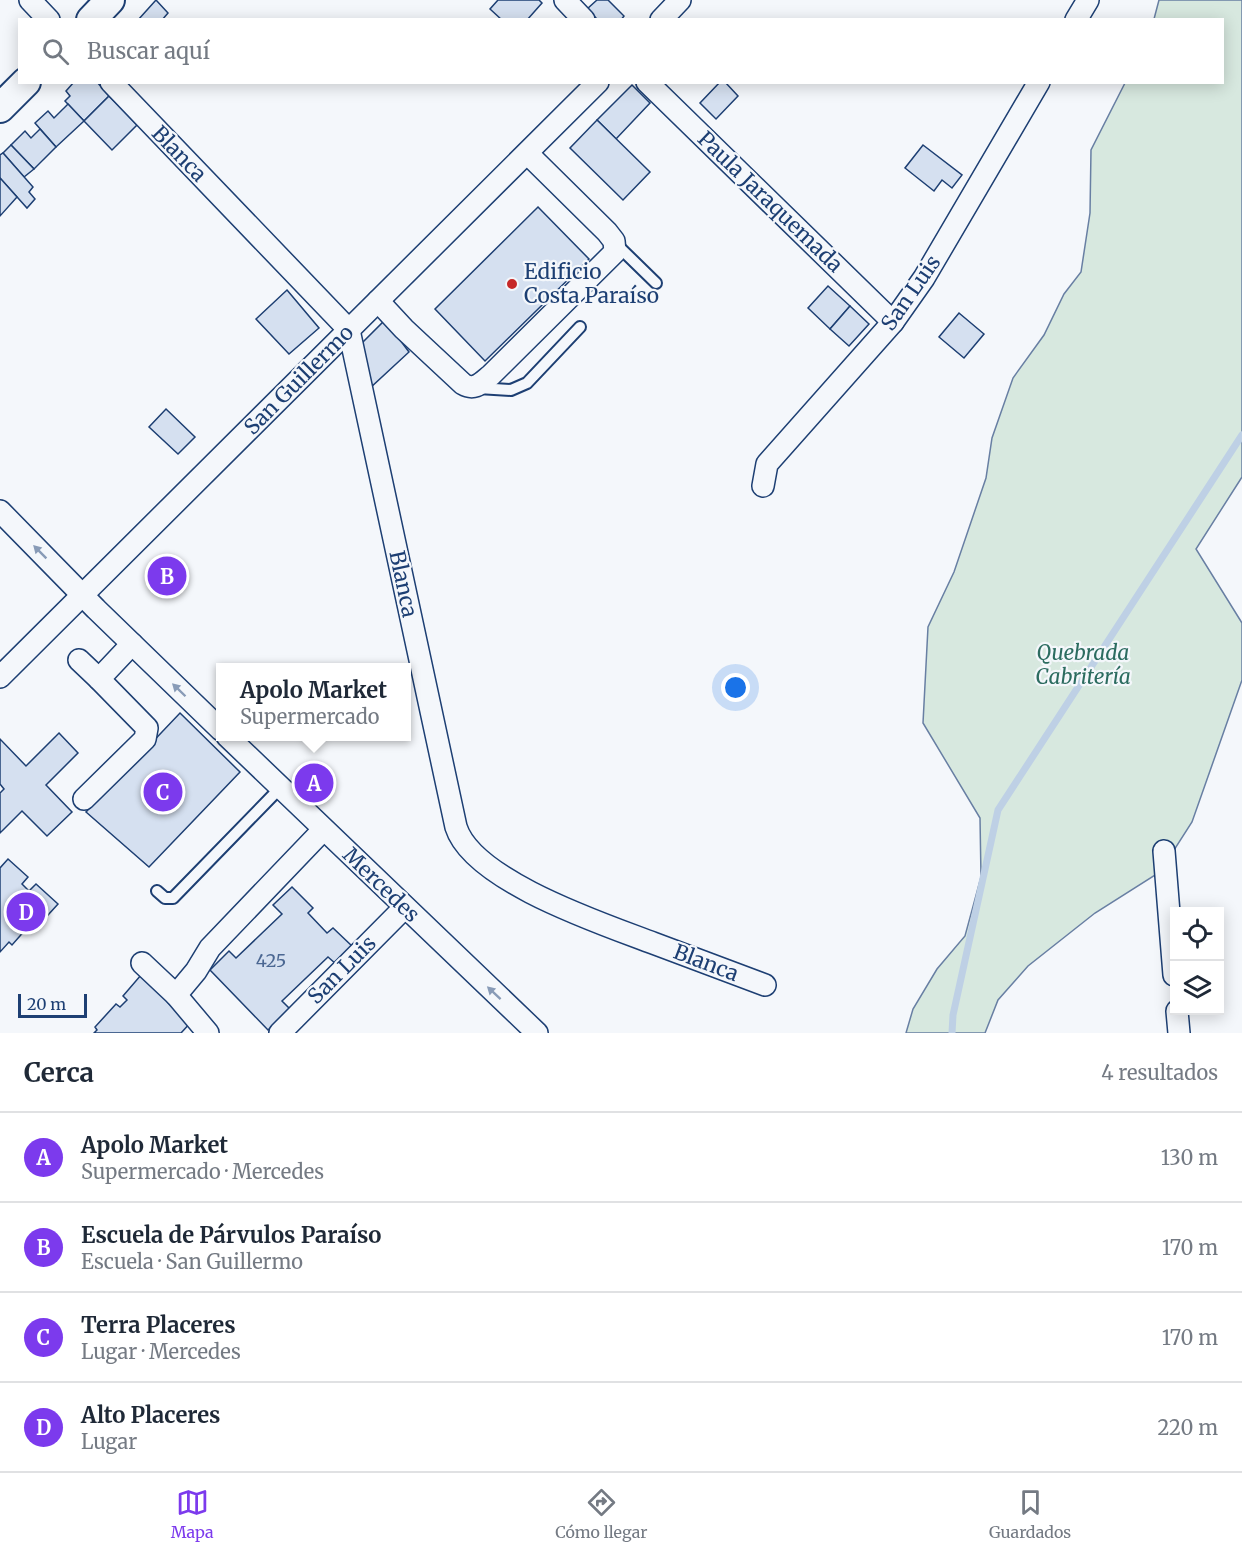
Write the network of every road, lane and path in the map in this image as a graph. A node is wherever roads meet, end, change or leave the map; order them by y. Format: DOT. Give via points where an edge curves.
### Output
graph roads {
  1 [pos="30,0"];
  2 [pos="110,0"];
  3 [pos="565,0"];
  4 [pos="680,0"];
  5 [pos="1088,0"];
  6 [pos="47,18"];
  7 [pos="93,18"];
  8 [pos="582,18"];
  9 [pos="663,18"];
  10 [pos="1077,18"];
  11 [pos="24,84"];
  12 [pos="113,84"];
  13 [pos="596,84"];
  14 [pos="649,84"];
  15 [pos="1038,84"];
  16 [pos="0,108"];
  17 [pos="528,154"];
  18 [pos="614,241"];
  19 [pos="656,283"];
  20 [pos="378,301"];
  21 [pos="893,322"];
  22 [pos="580,327"];
  23 [pos="349,330"];
  24 [pos="475,388"];
  25 [pos="763,486"];
  26 [pos="0,511"];
  27 [pos="83,596"];
  28 [pos="132,644"];
  29 [pos="79,660"];
  30 [pos="0,677"];
  31 [pos="99,680"];
  32 [pos="216,725"];
  33 [pos="232,741"];
  34 [pos="280,788"];
  35 [pos="84,799"];
  36 [pos="323,830"];
  37 [pos="1164,851"];
  38 [pos="157,891"];
  39 [pos="404,908"];
  40 [pos="1173,961"];
  41 [pos="142,963"];
  42 [pos="765,985"];
  43 [pos="176,996"];
  44 [pos="1178,1015"];
  45 [pos="208,1033"];
  46 [pos="280,1033"];
  47 [pos="537,1033"];
  48 [pos="1179,1033"];
  1 -- 6 [label="street"];
  2 -- 7 [label="main road"];
  3 -- 8 [label="street"];
  4 -- 9 [label="street"];
  5 -- 10 [label="street"];
  11 -- 16 [label="main road"];
  12 -- 23 [label="street, Blanca"];
  13 -- 17 [label="street, San Guillermo"];
  14 -- 21 [label="street, Paula Jaraquemada"];
  15 -- 21 [label="street, San Luis" via="924,278"];
  17 -- 18 [label="street"];
  17 -- 20 [label="street, San Guillermo"];
  18 -- 19 [label="lane"];
  18 -- 24 [label="street" via="615,252"];
  20 -- 23 [label="street, San Guillermo"];
  20 -- 24 [label="street" via="463,384"];
  21 -- 25 [label="street, San Luis" via="767,464"];
  22 -- 24 [label="lane" via="527,383 511,390"];
  23 -- 27 [label="street, San Guillermo"];
  23 -- 42 [label="street, Blanca" via="459,836 465,847 508,880 545,900"];
  27 -- 26 [label="street, one-way"];
  27 -- 28 [label="street"];
  27 -- 30 [label="street, San Guillermo"];
  28 -- 31 [label="street"];
  32 -- 28 [label="street, one-way"];
  29 -- 31 [label="street"];
  31 -- 35 [label="street" via="148,732"];
  33 -- 34 [label="street, Mercedes"];
  34 -- 36 [label="street, Mercedes"];
  34 -- 38 [label="lane" via="173,898 165,898"];
  36 -- 39 [label="street, Mercedes"];
  36 -- 43 [label="street" via="210,948"];
  37 -- 40 [label="street"];
  39 -- 46 [label="street, San Luis"];
  47 -- 39 [label="street, Mercedes, one-way"];
  41 -- 43 [label="street"];
  43 -- 45 [label="street"];
  44 -- 48 [label="street"];
}
